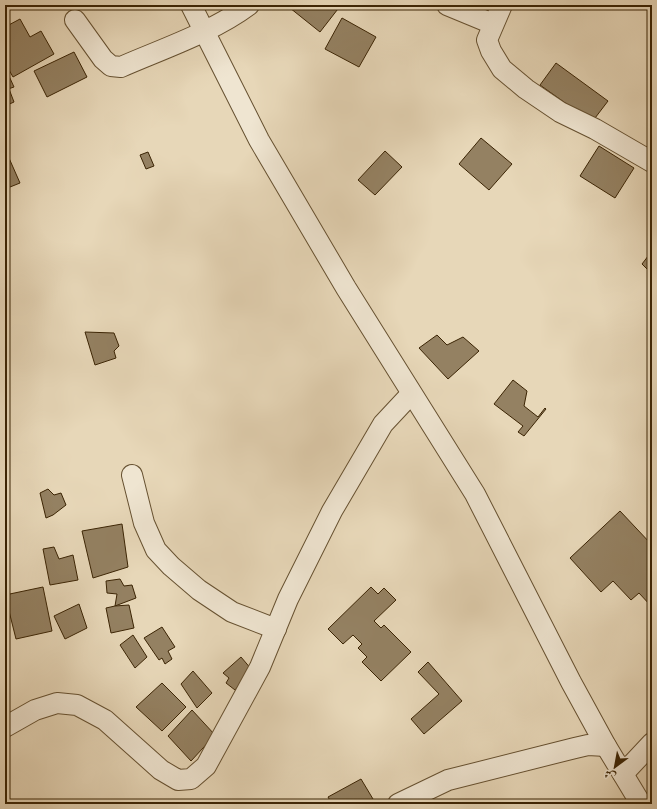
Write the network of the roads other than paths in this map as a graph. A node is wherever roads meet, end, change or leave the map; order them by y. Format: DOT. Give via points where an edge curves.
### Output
graph roads {
  1 [pos="191,5"];
  2 [pos="249,5"];
  3 [pos="447,5"];
  4 [pos="502,5"];
  5 [pos="75,20"];
  6 [pos="493,24"];
  7 [pos="204,31"];
  8 [pos="652,162"];
  9 [pos="411,394"];
  10 [pos="132,475"];
  11 [pos="276,629"];
  12 [pos="5,727"];
  13 [pos="652,743"];
  14 [pos="606,746"];
  15 [pos="623,774"];
  16 [pos="398,804"];
  17 [pos="641,804"];
  1 -- 7 [label="street"];
  2 -- 7 [label="street"];
  3 -- 6 [label="street"];
  4 -- 6 [label="street"];
  5 -- 7 [label="street" via="103,59 111,66 121,67"];
  6 -- 8 [label="street" via="487,40 502,69 560,112"];
  7 -- 9 [label="street" via="259,140"];
  9 -- 11 [label="street" via="384,424 332,511 288,598"];
  9 -- 14 [label="street" via="475,494"];
  10 -- 11 [label="street" via="144,523 156,550 199,590 232,612"];
  11 -- 12 [label="street" via="260,667 206,766 191,779 178,780 161,770 105,720 77,705 57,704 35,710"];
  13 -- 15 [label="street"];
  14 -- 15 [label="street"];
  14 -- 16 [label="street" via="588,745 448,780"];
  15 -- 17 [label="street"];
}
